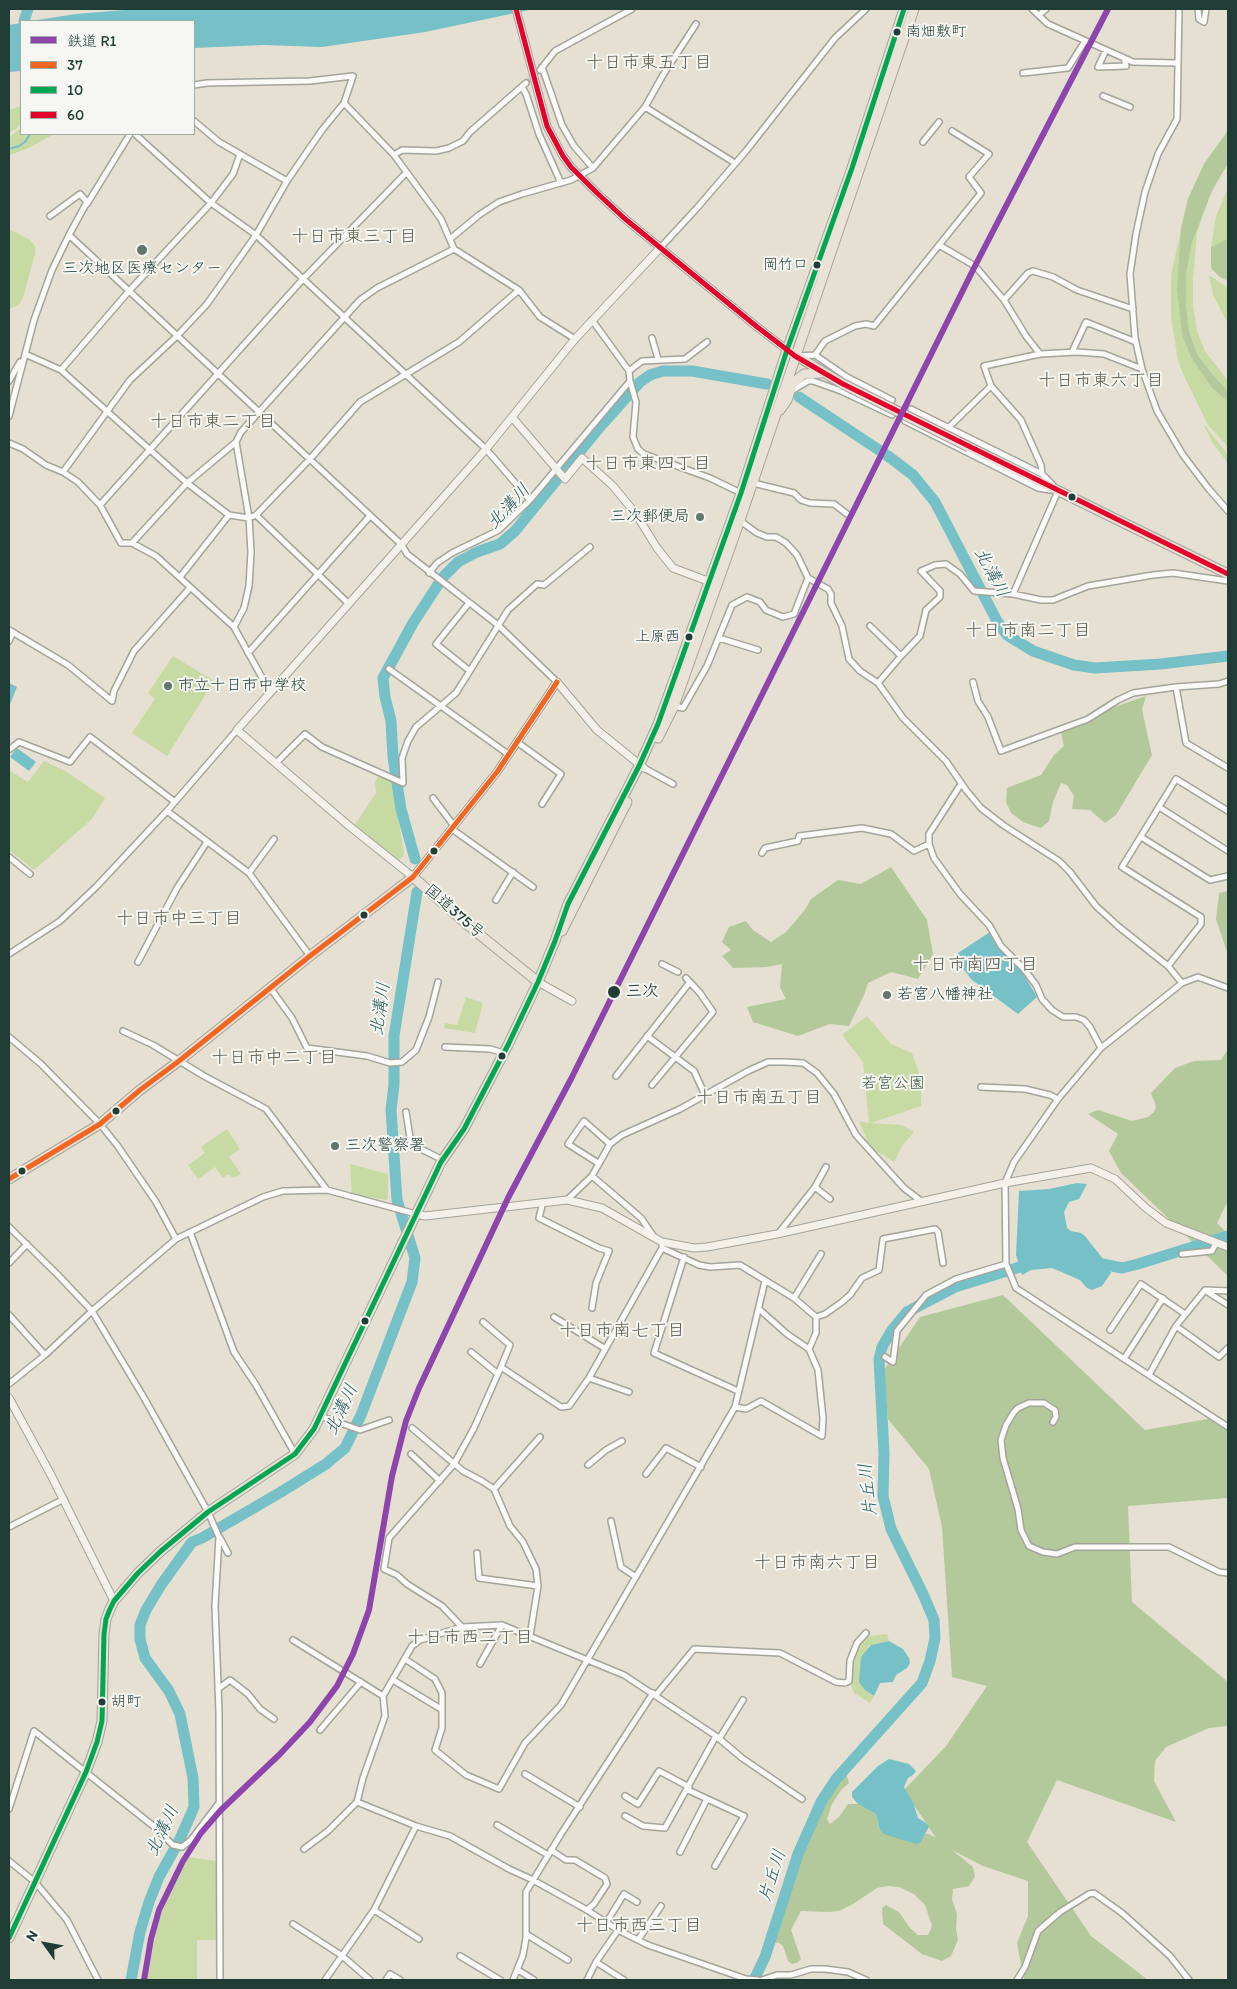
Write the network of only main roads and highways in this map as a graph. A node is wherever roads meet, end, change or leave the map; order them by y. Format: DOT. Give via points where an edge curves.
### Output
graph roads {
  1 [pos="904,9"];
  2 [pos="914,9"];
  3 [pos="791,353"];
  4 [pos="822,373"];
  5 [pos="774,419"];
  6 [pos="736,519"];
  7 [pos="1228,574"];
  8 [pos="712,583"];
  9 [pos="642,767"];
  10 [pos="538,982"];
  11 [pos="9,1179"];
  12 [pos="9,1938"];
  1 -- 3 [label="highway"];
  2 -- 3 [label="highway"];
  3 -- 4 [label="highway"];
  3 -- 5 [label="highway"];
  3 -- 6 [label="highway" via="741,493"];
  4 -- 5 [label="highway" via="804,374 794,383"];
  4 -- 7 [label="highway, bridge"];
  5 -- 6 [label="highway"];
  6 -- 8 [label="highway"];
  8 -- 9 [label="highway"];
  8 -- 9 [label="highway" via="674,706"];
  9 -- 10 [label="highway" via="568,904"];
  10 -- 11 [label="highway, 国道375号" via="413,877 100,1124"];
  10 -- 12 [label="highway" via="464,1129 443,1160 314,1429 295,1454 208,1512 161,1551 114,1601 105,1626 102,1721 86,1772"];
}
